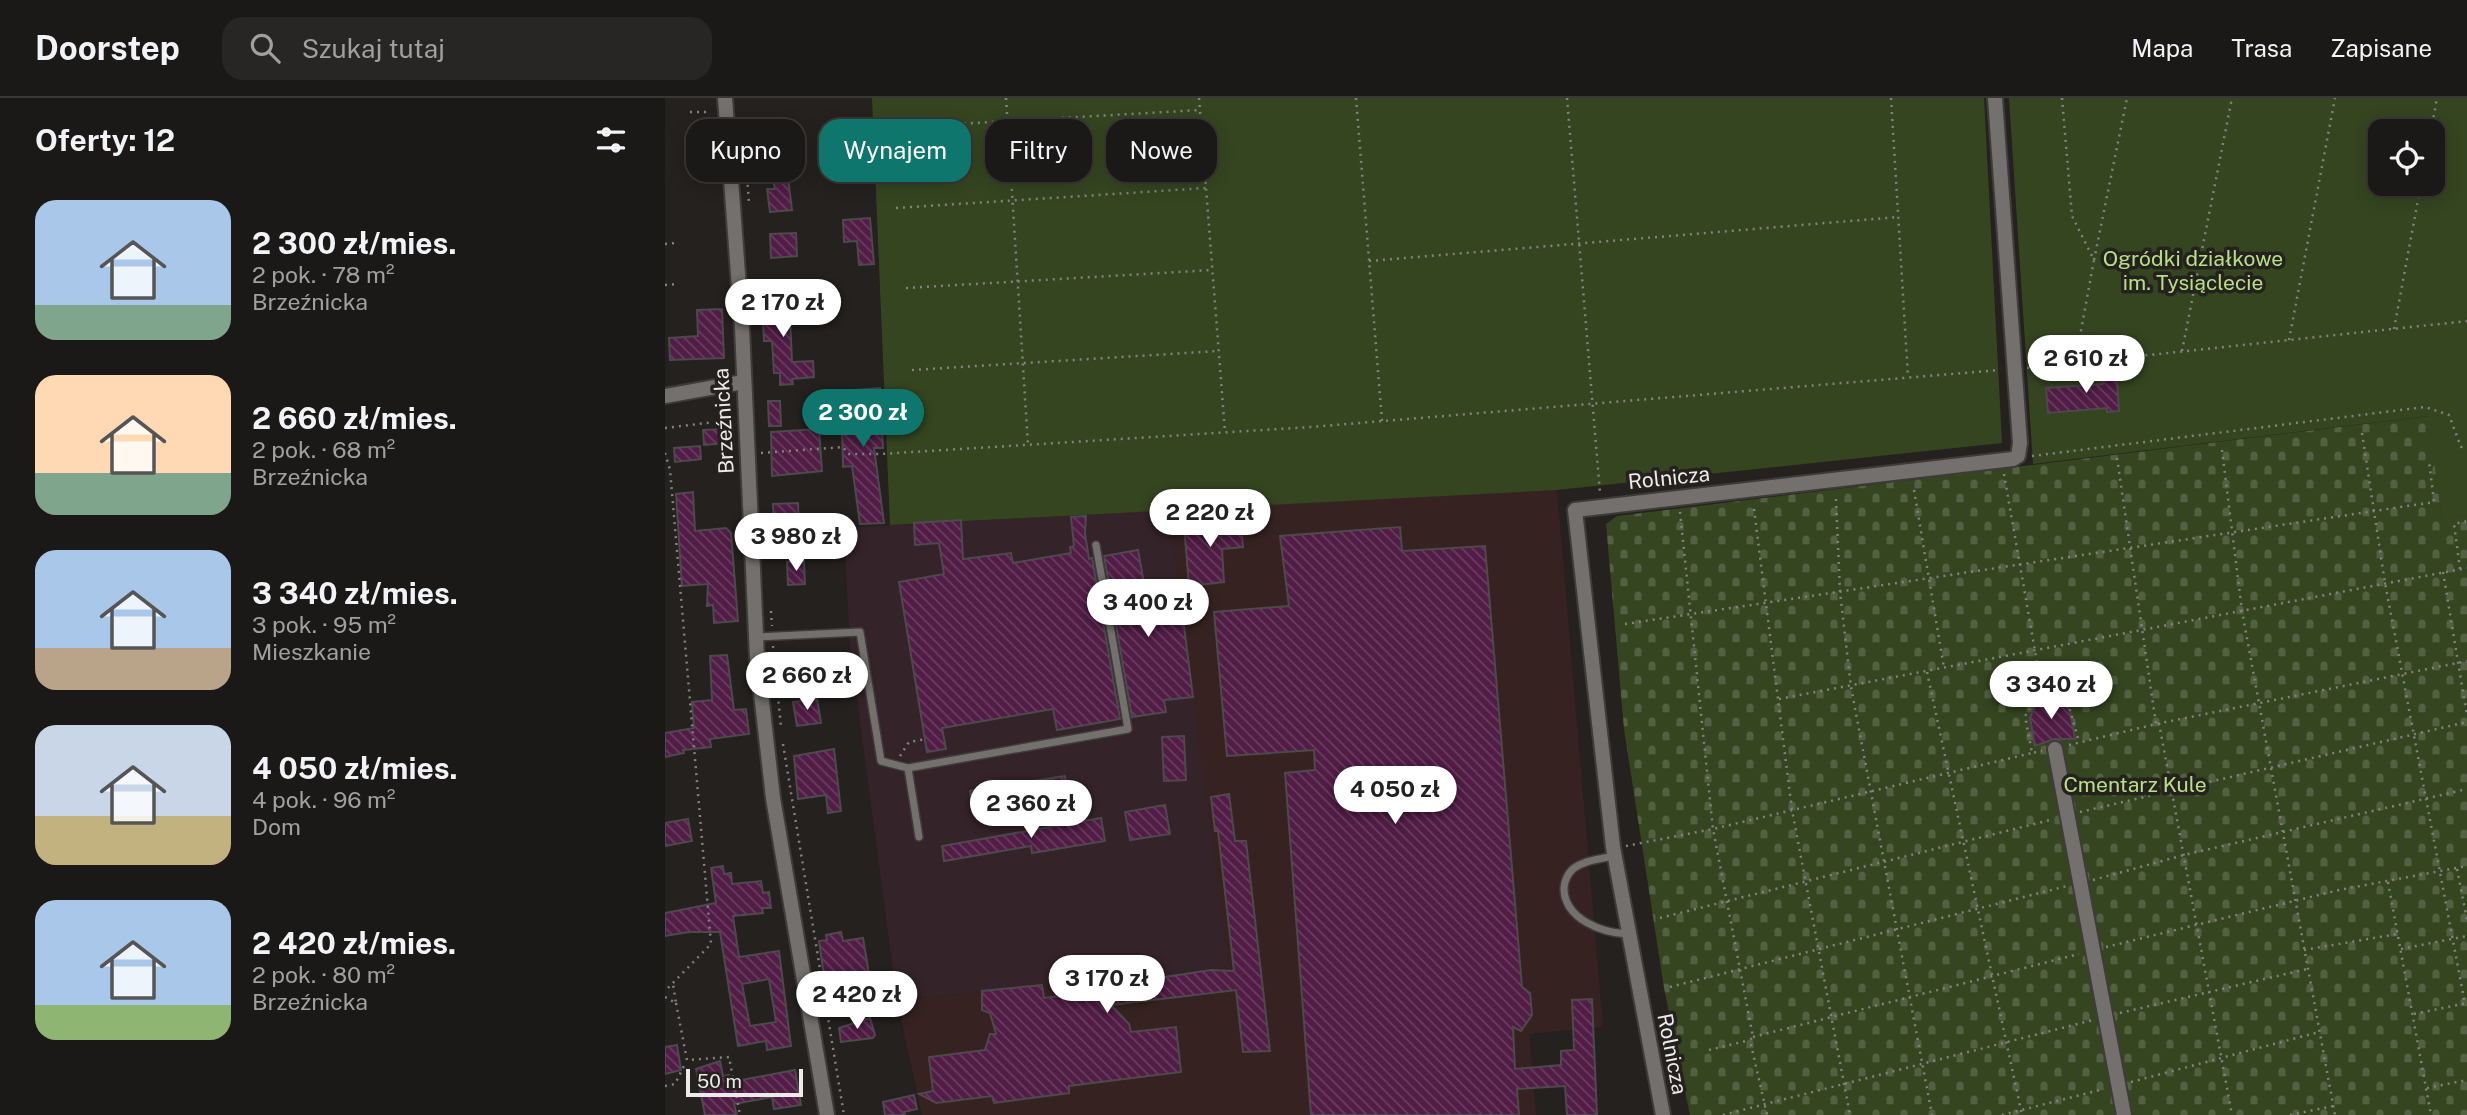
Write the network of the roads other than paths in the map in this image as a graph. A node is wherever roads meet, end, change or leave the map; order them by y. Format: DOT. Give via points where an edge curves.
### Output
graph roads {
  1 [pos="725,98"];
  2 [pos="1995,98"];
  3 [pos="743,382"];
  4 [pos="665,396"];
  5 [pos="1096,545"];
  6 [pos="756,637"];
  7 [pos="2055,749"];
  8 [pos="908,768"];
  9 [pos="919,837"];
  10 [pos="1613,852"];
  11 [pos="1628,934"];
  12 [pos="827,1115"];
  13 [pos="1663,1115"];
  14 [pos="2123,1115"];
  1 -- 3 [label="street, Brzeźnicka"];
  2 -- 10 [label="street, Rolnicza" via="2018,456 1575,510"];
  3 -- 4 [label="street"];
  3 -- 6 [label="street, Brzeźnicka"];
  5 -- 8 [label="lane" via="1128,729"];
  6 -- 8 [label="lane" via="860,632 881,761"];
  6 -- 12 [label="street, Brzeźnicka" via="773,797"];
  7 -- 14 [label="street"];
  8 -- 9 [label="lane"];
  10 -- 11 [label="street, Rolnicza"];
  10 -- 11 [label="lane" via="1571,870 1563,884 1565,900 1573,914 1585,921"];
  11 -- 13 [label="street, Rolnicza"];
}
